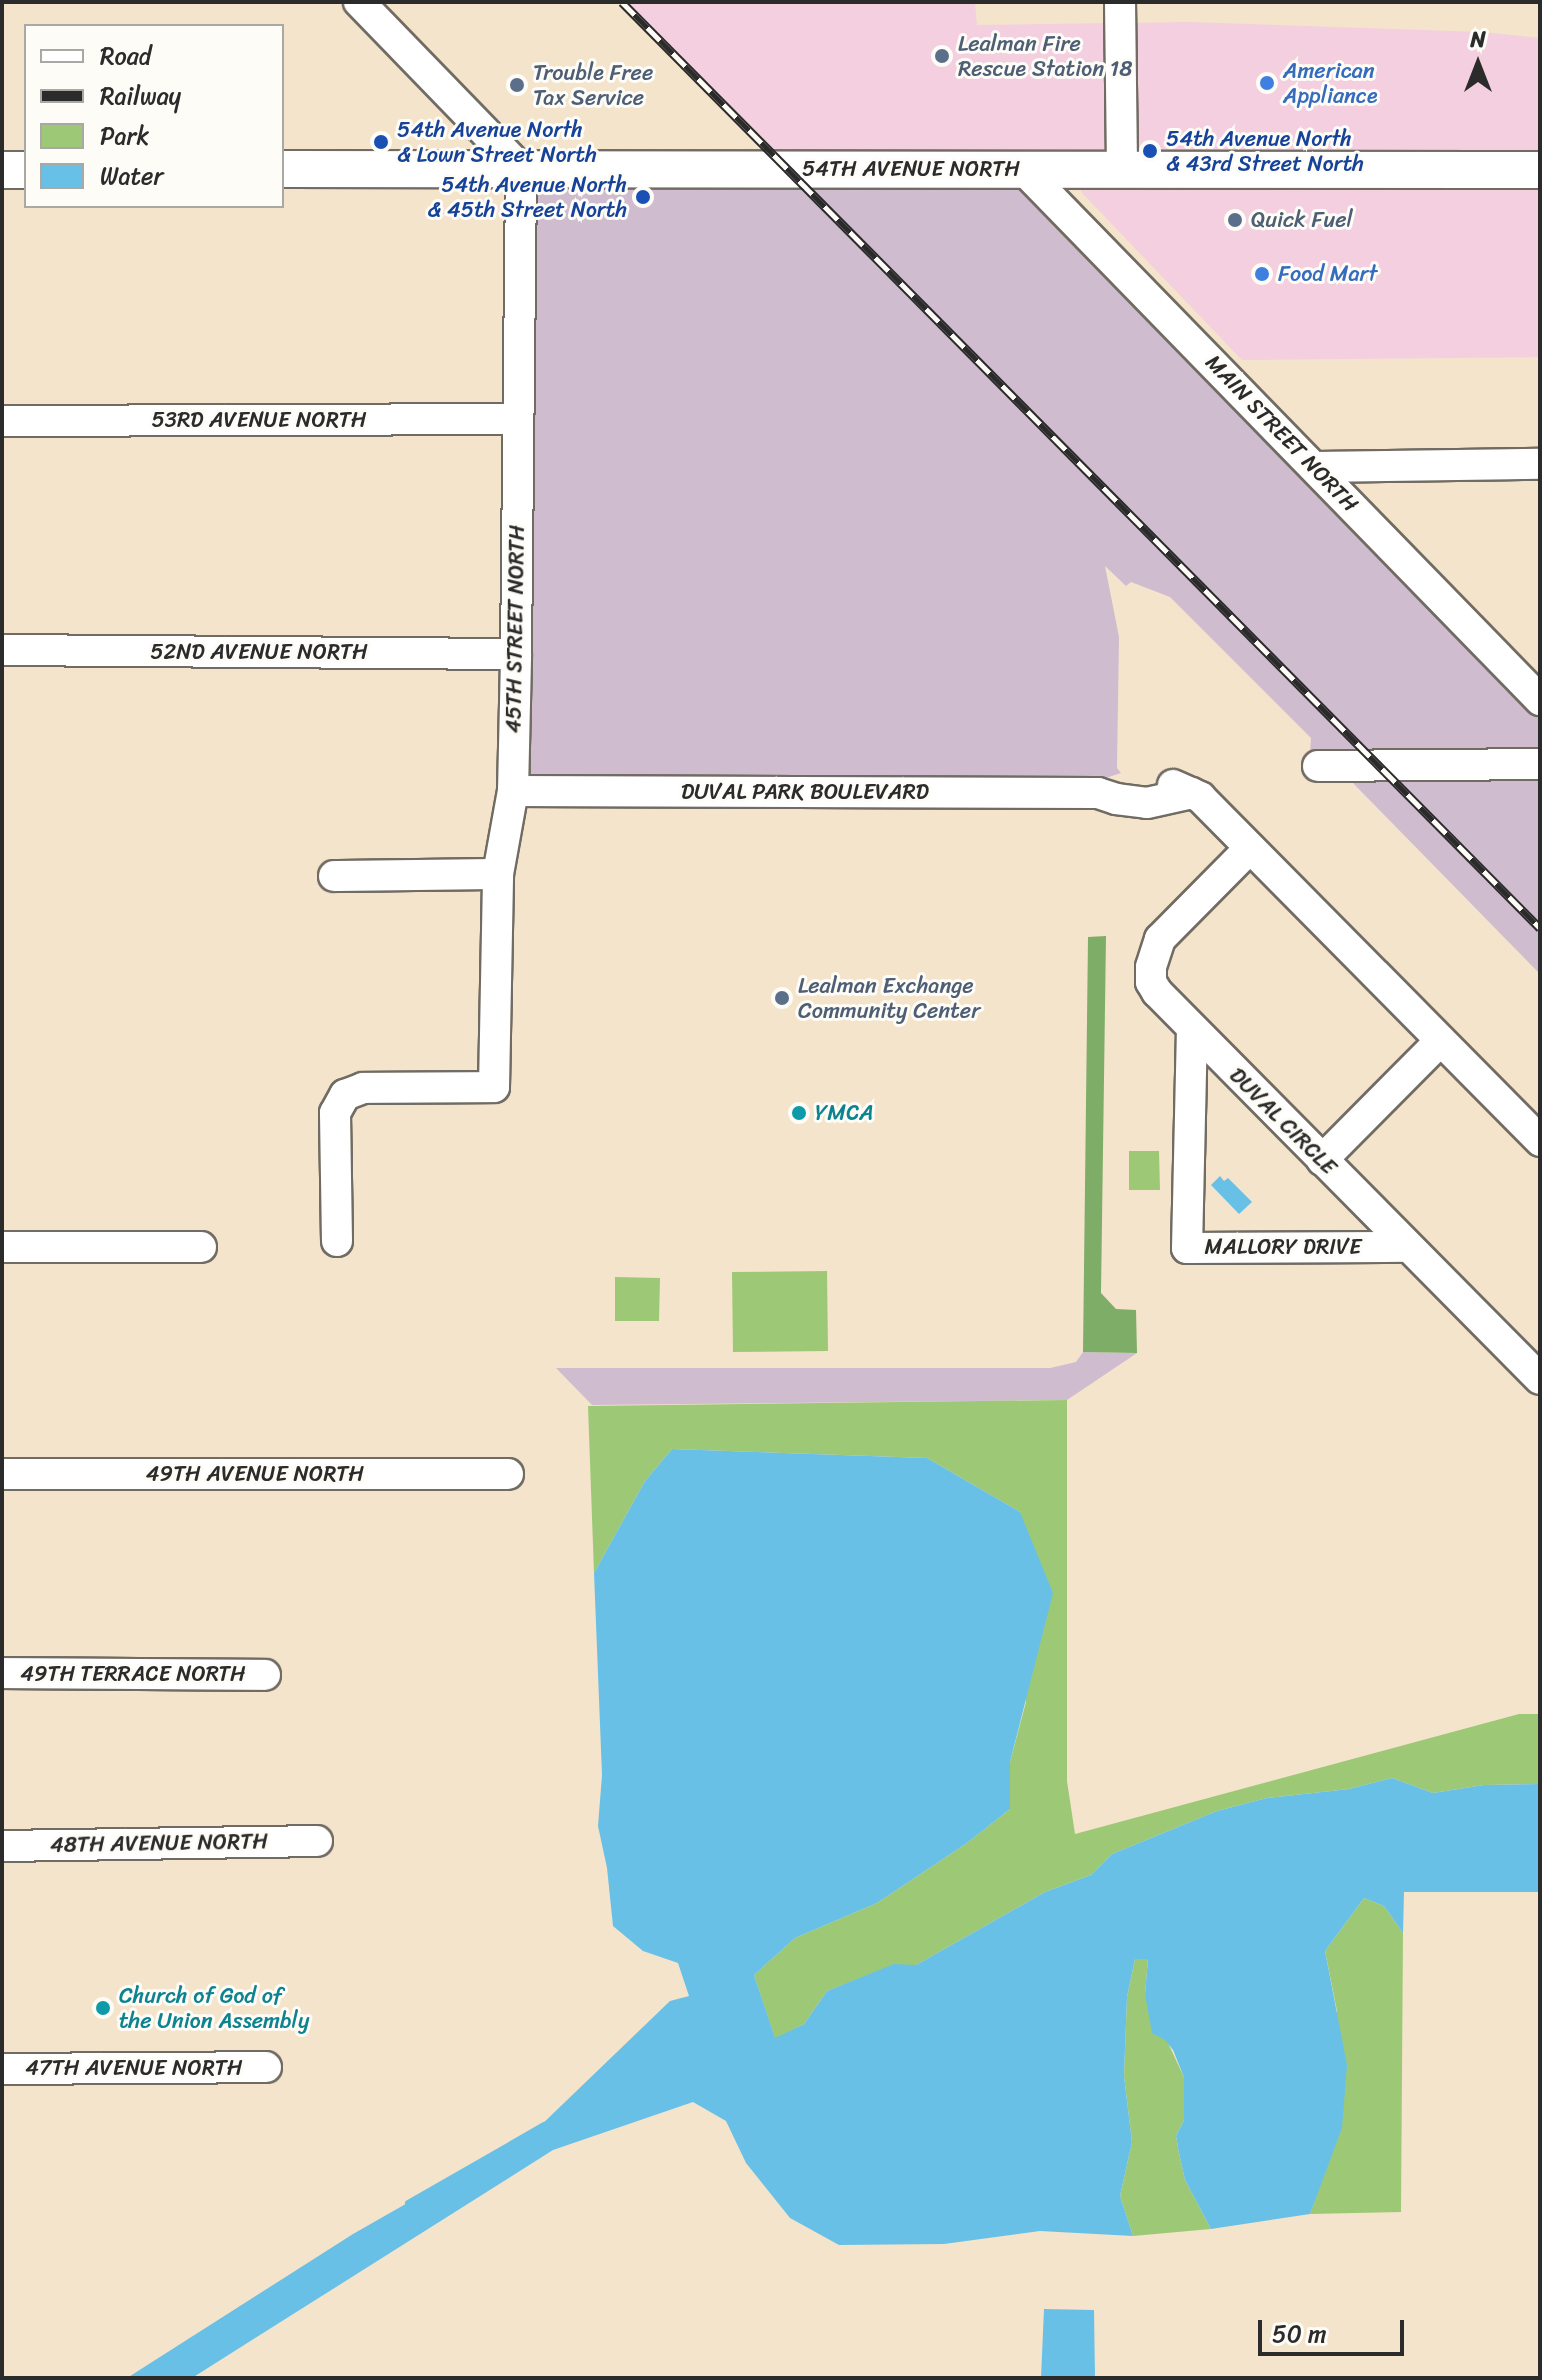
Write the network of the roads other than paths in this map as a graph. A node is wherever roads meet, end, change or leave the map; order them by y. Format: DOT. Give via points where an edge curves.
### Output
graph roads {
  1 [pos="359,2"];
  2 [pos="1120,2"];
  3 [pos="1022,168"];
  4 [pos="1122,168"];
  5 [pos="284,169"];
  6 [pos="521,169"];
  7 [pos="2,170"];
  8 [pos="24,170"];
  9 [pos="1540,170"];
  10 [pos="517,419"];
  11 [pos="2,421"];
  12 [pos="1540,464"];
  13 [pos="1316,467"];
  14 [pos="2,650"];
  15 [pos="516,654"];
  16 [pos="1540,700"];
  17 [pos="1540,764"];
  18 [pos="1318,766"];
  19 [pos="513,791"];
  20 [pos="1250,848"];
  21 [pos="498,874"];
  22 [pos="334,876"];
  23 [pos="1192,1028"];
  24 [pos="1440,1041"];
  25 [pos="1540,1141"];
  26 [pos="1322,1160"];
  27 [pos="337,1241"];
  28 [pos="2,1247"];
  29 [pos="201,1247"];
  30 [pos="1407,1247"];
  31 [pos="1540,1379"];
  32 [pos="2,1474"];
  33 [pos="508,1474"];
  34 [pos="2,1673"];
  35 [pos="265,1675"];
  36 [pos="317,1841"];
  37 [pos="2,1846"];
  38 [pos="266,2067"];
  39 [pos="2,2069"];
  1 -- 6 [label="street"];
  2 -- 4 [label="street"];
  3 -- 4 [label="main road, 54TH AVENUE NORTH"];
  3 -- 6 [label="main road, 54TH AVENUE NORTH"];
  3 -- 13 [label="street, MAIN STREET NORTH"];
  4 -- 9 [label="main road, 54TH AVENUE NORTH"];
  5 -- 6 [label="main road, 54TH AVENUE NORTH"];
  6 -- 10 [label="street, 45TH STREET NORTH"];
  7 -- 8 [label="main road"];
  10 -- 11 [label="street, 53RD AVENUE NORTH"];
  10 -- 15 [label="street, 45TH STREET NORTH"];
  12 -- 13 [label="street"];
  13 -- 16 [label="street, MAIN STREET NORTH"];
  14 -- 15 [label="street, 52ND AVENUE NORTH"];
  15 -- 19 [label="street, 45TH STREET NORTH"];
  17 -- 18 [label="street"];
  19 -- 20 [label="street, DUVAL PARK BOULEVARD" via="1098,793 1143,781 1163,782 1196,795"];
  19 -- 21 [label="street, 45TH STREET NORTH"];
  20 -- 23 [label="street, DUVAL CIRCLE" via="1160,939 1155,951 1151,982"];
  20 -- 24 [label="street"];
  21 -- 22 [label="street"];
  21 -- 27 [label="street, 45TH STREET NORTH" via="494,1087 363,1088 345,1095 335,1113"];
  23 -- 26 [label="street, DUVAL CIRCLE"];
  23 -- 30 [label="street, MALLORY DRIVE" via="1187,1248"];
  24 -- 25 [label="street"];
  24 -- 26 [label="street"];
  26 -- 30 [label="street, DUVAL CIRCLE"];
  28 -- 29 [label="street"];
  30 -- 31 [label="street, DUVAL CIRCLE"];
  32 -- 33 [label="street, 49TH AVENUE NORTH"];
  34 -- 35 [label="street, 49TH TERRACE NORTH"];
  36 -- 37 [label="street, 48TH AVENUE NORTH"];
  38 -- 39 [label="street, 47TH AVENUE NORTH"];
}
